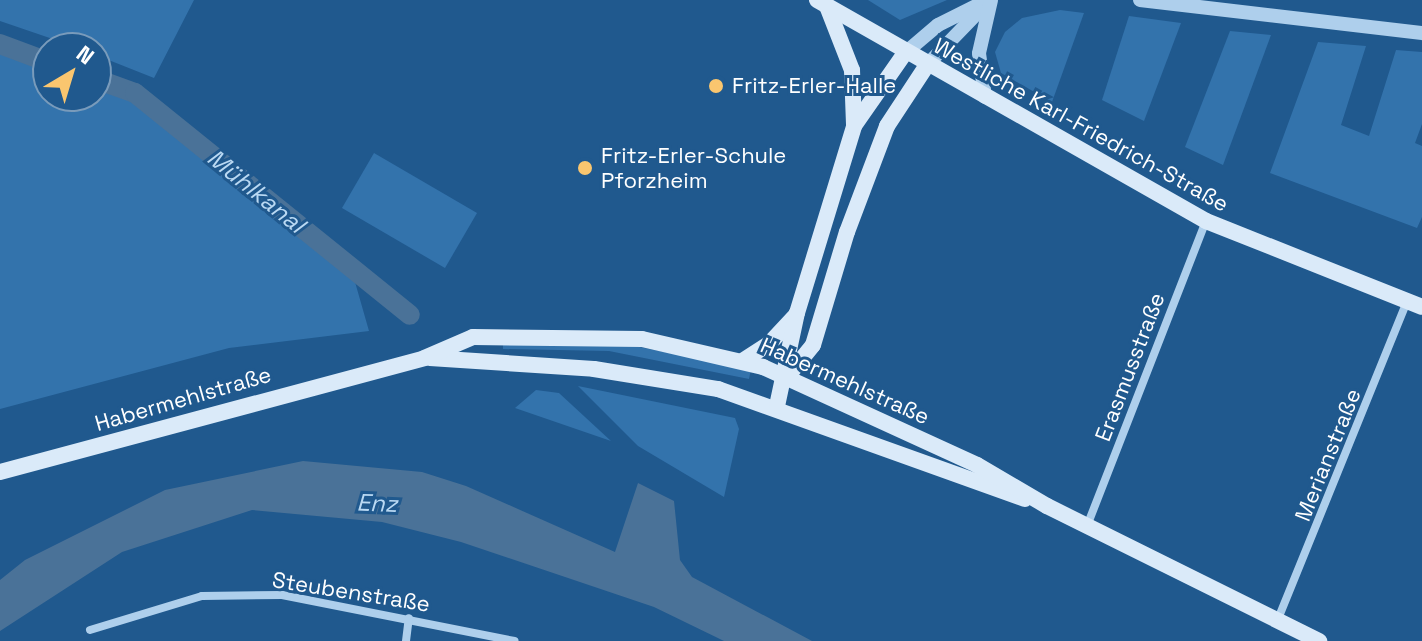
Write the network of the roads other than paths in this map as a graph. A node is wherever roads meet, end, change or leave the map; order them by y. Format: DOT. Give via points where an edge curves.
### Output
graph roads {
  1 [pos="990,0"];
  2 [pos="1140,0"];
  3 [pos="822,3"];
  4 [pos="1422,33"];
  5 [pos="905,53"];
  6 [pos="927,65"];
  7 [pos="985,97"];
  8 [pos="854,126"];
  9 [pos="1206,221"];
  10 [pos="1415,304"];
  11 [pos="797,313"];
  12 [pos="424,358"];
  13 [pos="744,360"];
  14 [pos="787,377"];
  15 [pos="777,406"];
  16 [pos="0,472"];
  17 [pos="1047,506"];
  18 [pos="1087,526"];
  19 [pos="409,618"];
  20 [pos="1278,619"];
  21 [pos="90,630"];
  22 [pos="406,641"];
  23 [pos="515,641"];
  24 [pos="1319,641"];
  1 -- 5 [label="street" via="938,25"];
  1 -- 6 [label="street"];
  1 -- 7 [label="street" via="979,53"];
  2 -- 4 [label="street"];
  3 -- 5 [label="main road, Westliche Karl-Friedrich-Straße"];
  3 -- 8 [label="main road" via="852,70"];
  5 -- 6 [label="main road, Westliche Karl-Friedrich-Straße"];
  5 -- 8 [label="main road"];
  6 -- 7 [label="main road, Westliche Karl-Friedrich-Straße"];
  6 -- 14 [label="main road" via="887,126 813,345"];
  7 -- 9 [label="main road, Westliche Karl-Friedrich-Straße"];
  8 -- 11 [label="main road"];
  9 -- 10 [label="main road, Westliche Karl-Friedrich-Straße"];
  9 -- 18 [label="street, Erasmusstraße"];
  10 -- 20 [label="street, Merianstraße"];
  11 -- 13 [label="main road" via="769,344"];
  11 -- 14 [label="main road"];
  12 -- 13 [label="main road, Habermehlstraße" via="473,337 595,336 680,345"];
  12 -- 15 [label="main road, Habermehlstraße" via="677,380"];
  12 -- 16 [label="main road, Habermehlstraße"];
  13 -- 14 [label="main road, Habermehlstraße"];
  14 -- 15 [label="main road"];
  14 -- 17 [label="main road, Habermehlstraße" via="977,465"];
  15 -- 17 [label="main road, Habermehlstraße"];
  17 -- 18 [label="main road, Habermehlstraße"];
  18 -- 20 [label="main road, Habermehlstraße"];
  19 -- 21 [label="street, Steubenstraße" via="282,595 202,596"];
  19 -- 22 [label="street"];
  19 -- 23 [label="street, Steubenstraße"];
  20 -- 24 [label="main road, Habermehlstraße"];
}
